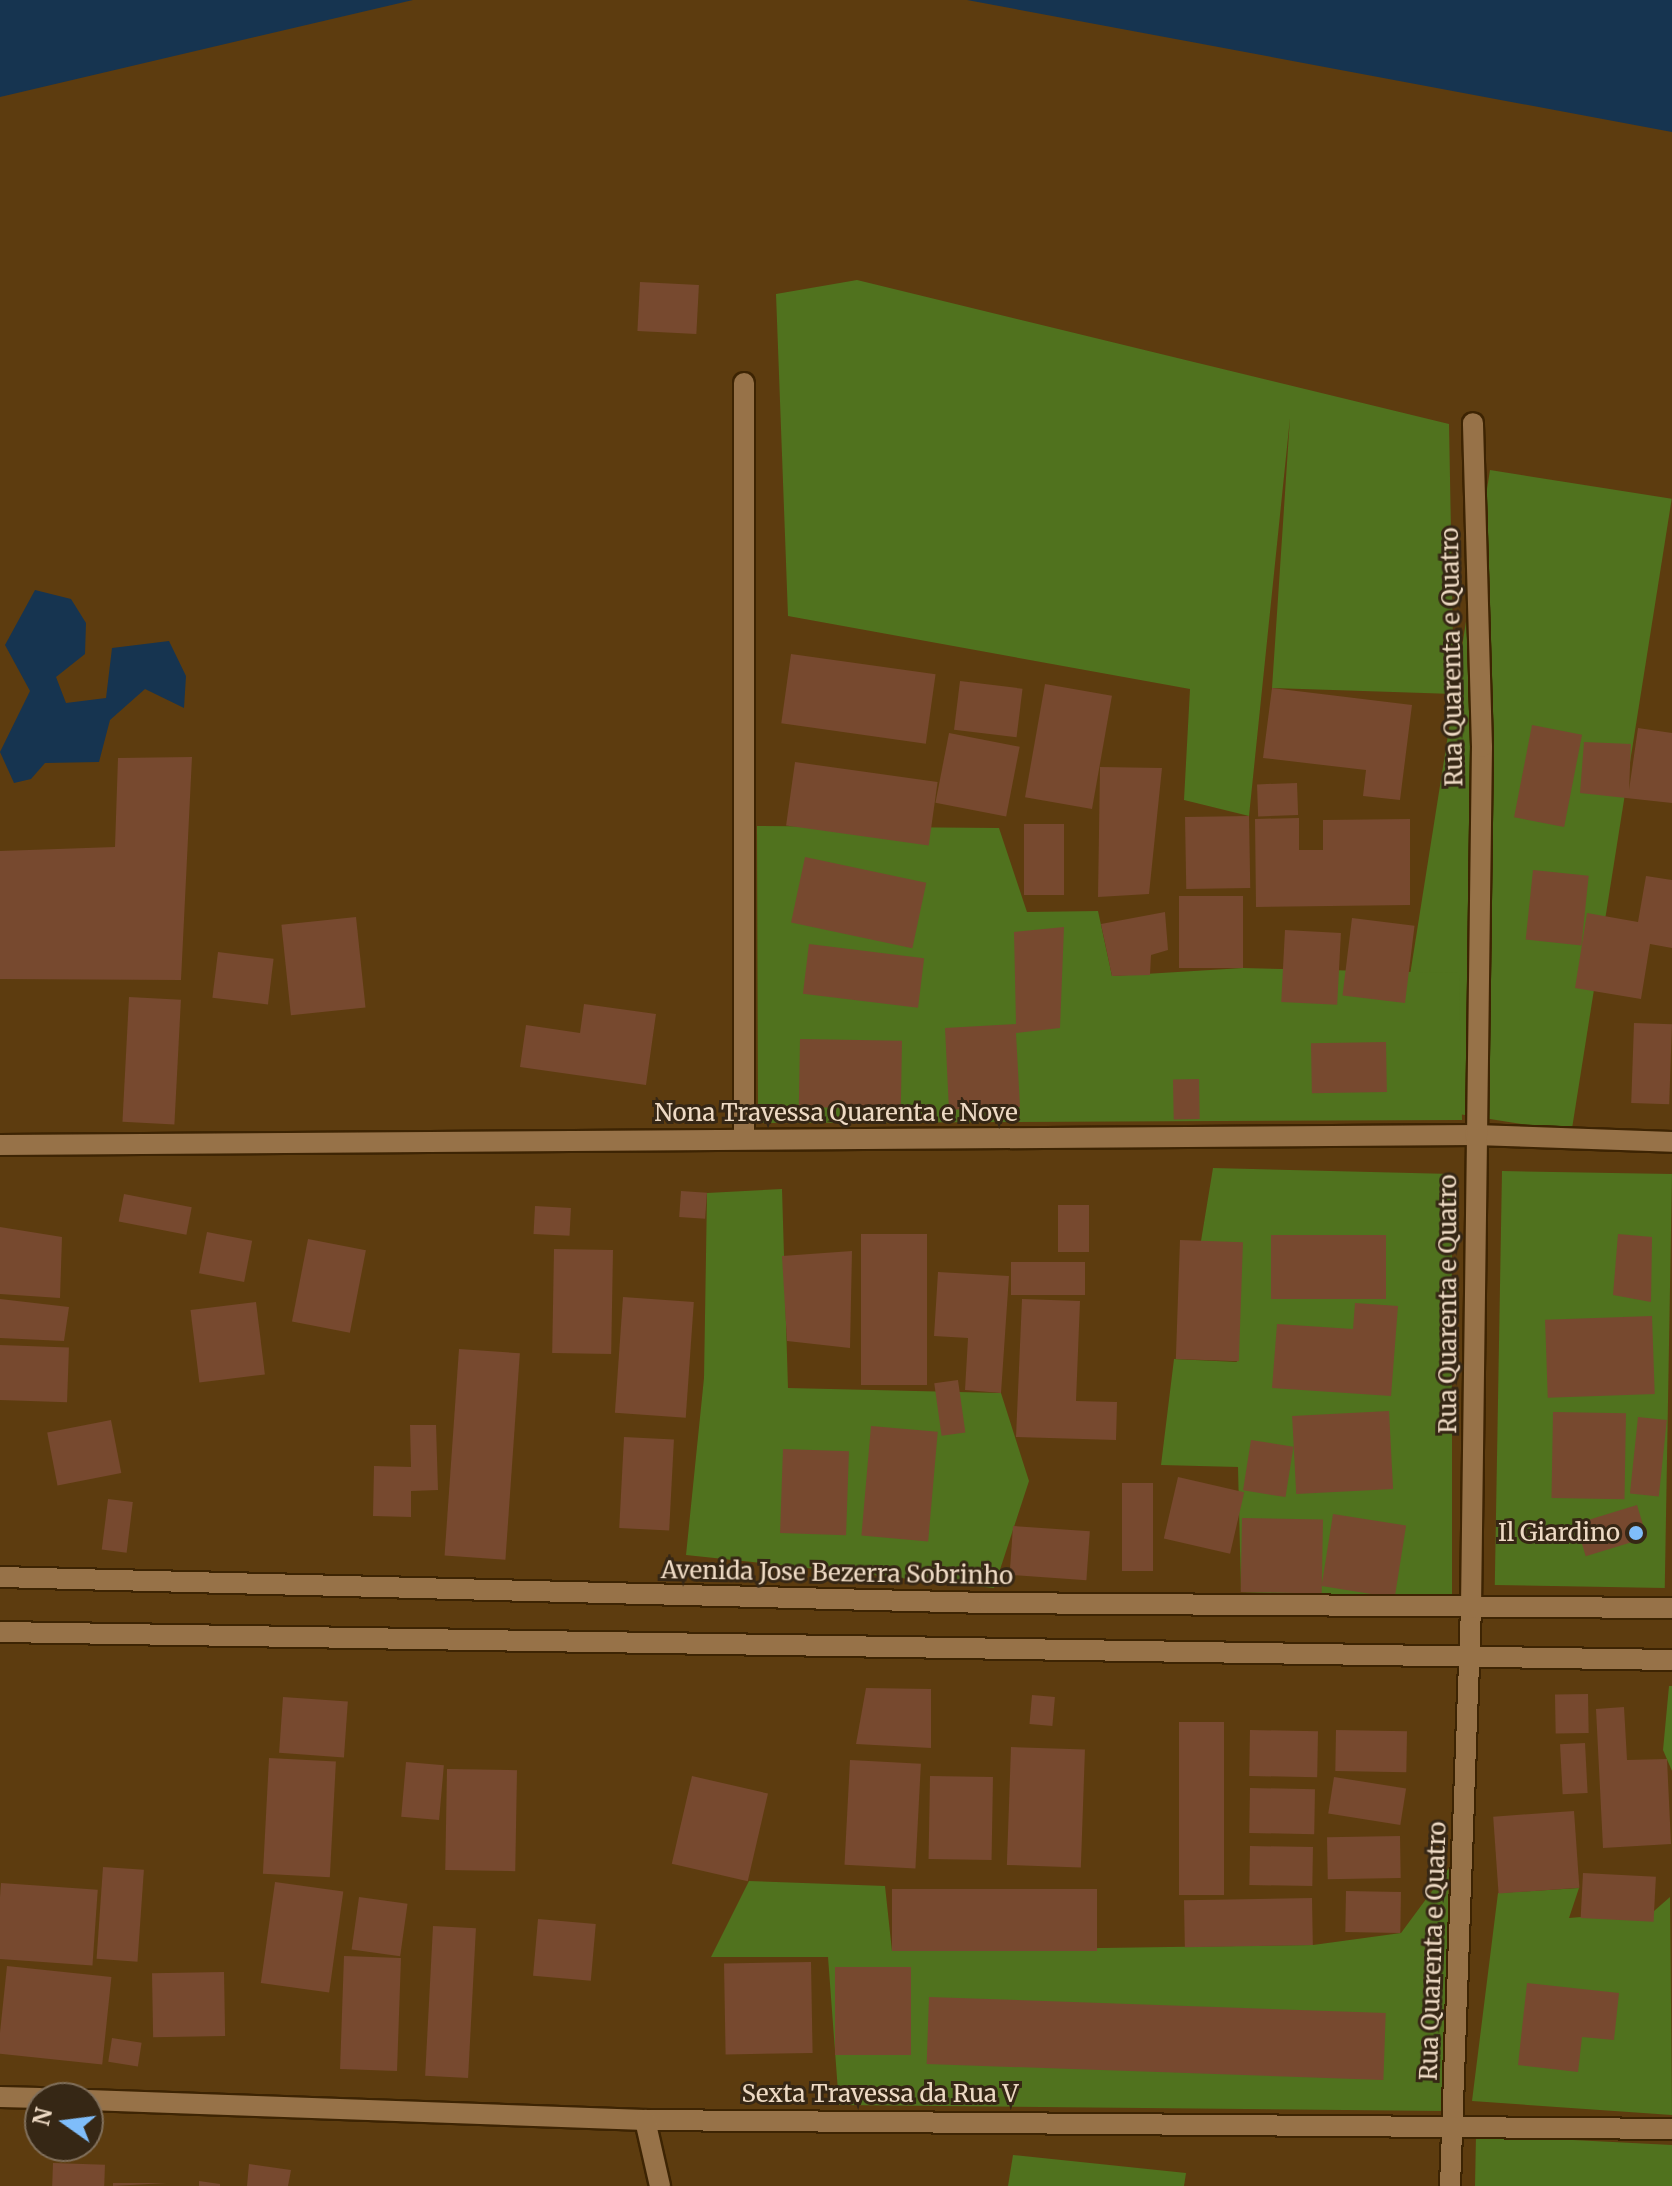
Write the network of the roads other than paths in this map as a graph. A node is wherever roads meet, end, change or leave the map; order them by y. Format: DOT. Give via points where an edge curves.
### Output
graph roads {
  1 [pos="744,383"];
  2 [pos="1473,423"];
  3 [pos="1475,1135"];
  4 [pos="744,1139"];
  5 [pos="1672,1142"];
  6 [pos="0,1145"];
  7 [pos="0,1577"];
  8 [pos="1471,1608"];
  9 [pos="1672,1608"];
  10 [pos="0,1632"];
  11 [pos="1672,1660"];
  12 [pos="1471,1661"];
  13 [pos="0,2097"];
  14 [pos="24,2098"];
  15 [pos="104,2101"];
  16 [pos="645,2120"];
  17 [pos="1453,2122"];
  18 [pos="1672,2129"];
  19 [pos="660,2186"];
  20 [pos="1450,2186"];
  1 -- 4 [label="street"];
  2 -- 3 [label="street, Rua Quarenta e Quatro" via="1482,747"];
  3 -- 4 [label="street, Nona Travessa Quarenta e Nove"];
  3 -- 5 [label="street, Nona Travessa Quarenta e Nove"];
  3 -- 8 [label="street, Rua Quarenta e Quatro"];
  4 -- 6 [label="street, Nona Travessa Quarenta e Nove"];
  7 -- 8 [label="street, Avenida Jose Bezerra Sobrinho" via="988,1603"];
  8 -- 9 [label="street, Avenida Jose Bezerra Sobrinho"];
  8 -- 12 [label="street, Rua Quarenta e Quatro"];
  10 -- 12 [label="street"];
  11 -- 12 [label="street"];
  12 -- 17 [label="street, Rua Quarenta e Quatro"];
  13 -- 14 [label="street"];
  15 -- 16 [label="street, Sexta Travessa da Rua V"];
  16 -- 17 [label="street, Sexta Travessa da Rua V"];
  16 -- 19 [label="street"];
  17 -- 18 [label="street, Sexta Travessa da Rua V"];
  17 -- 20 [label="street, Rua Quarenta e Quatro"];
}
